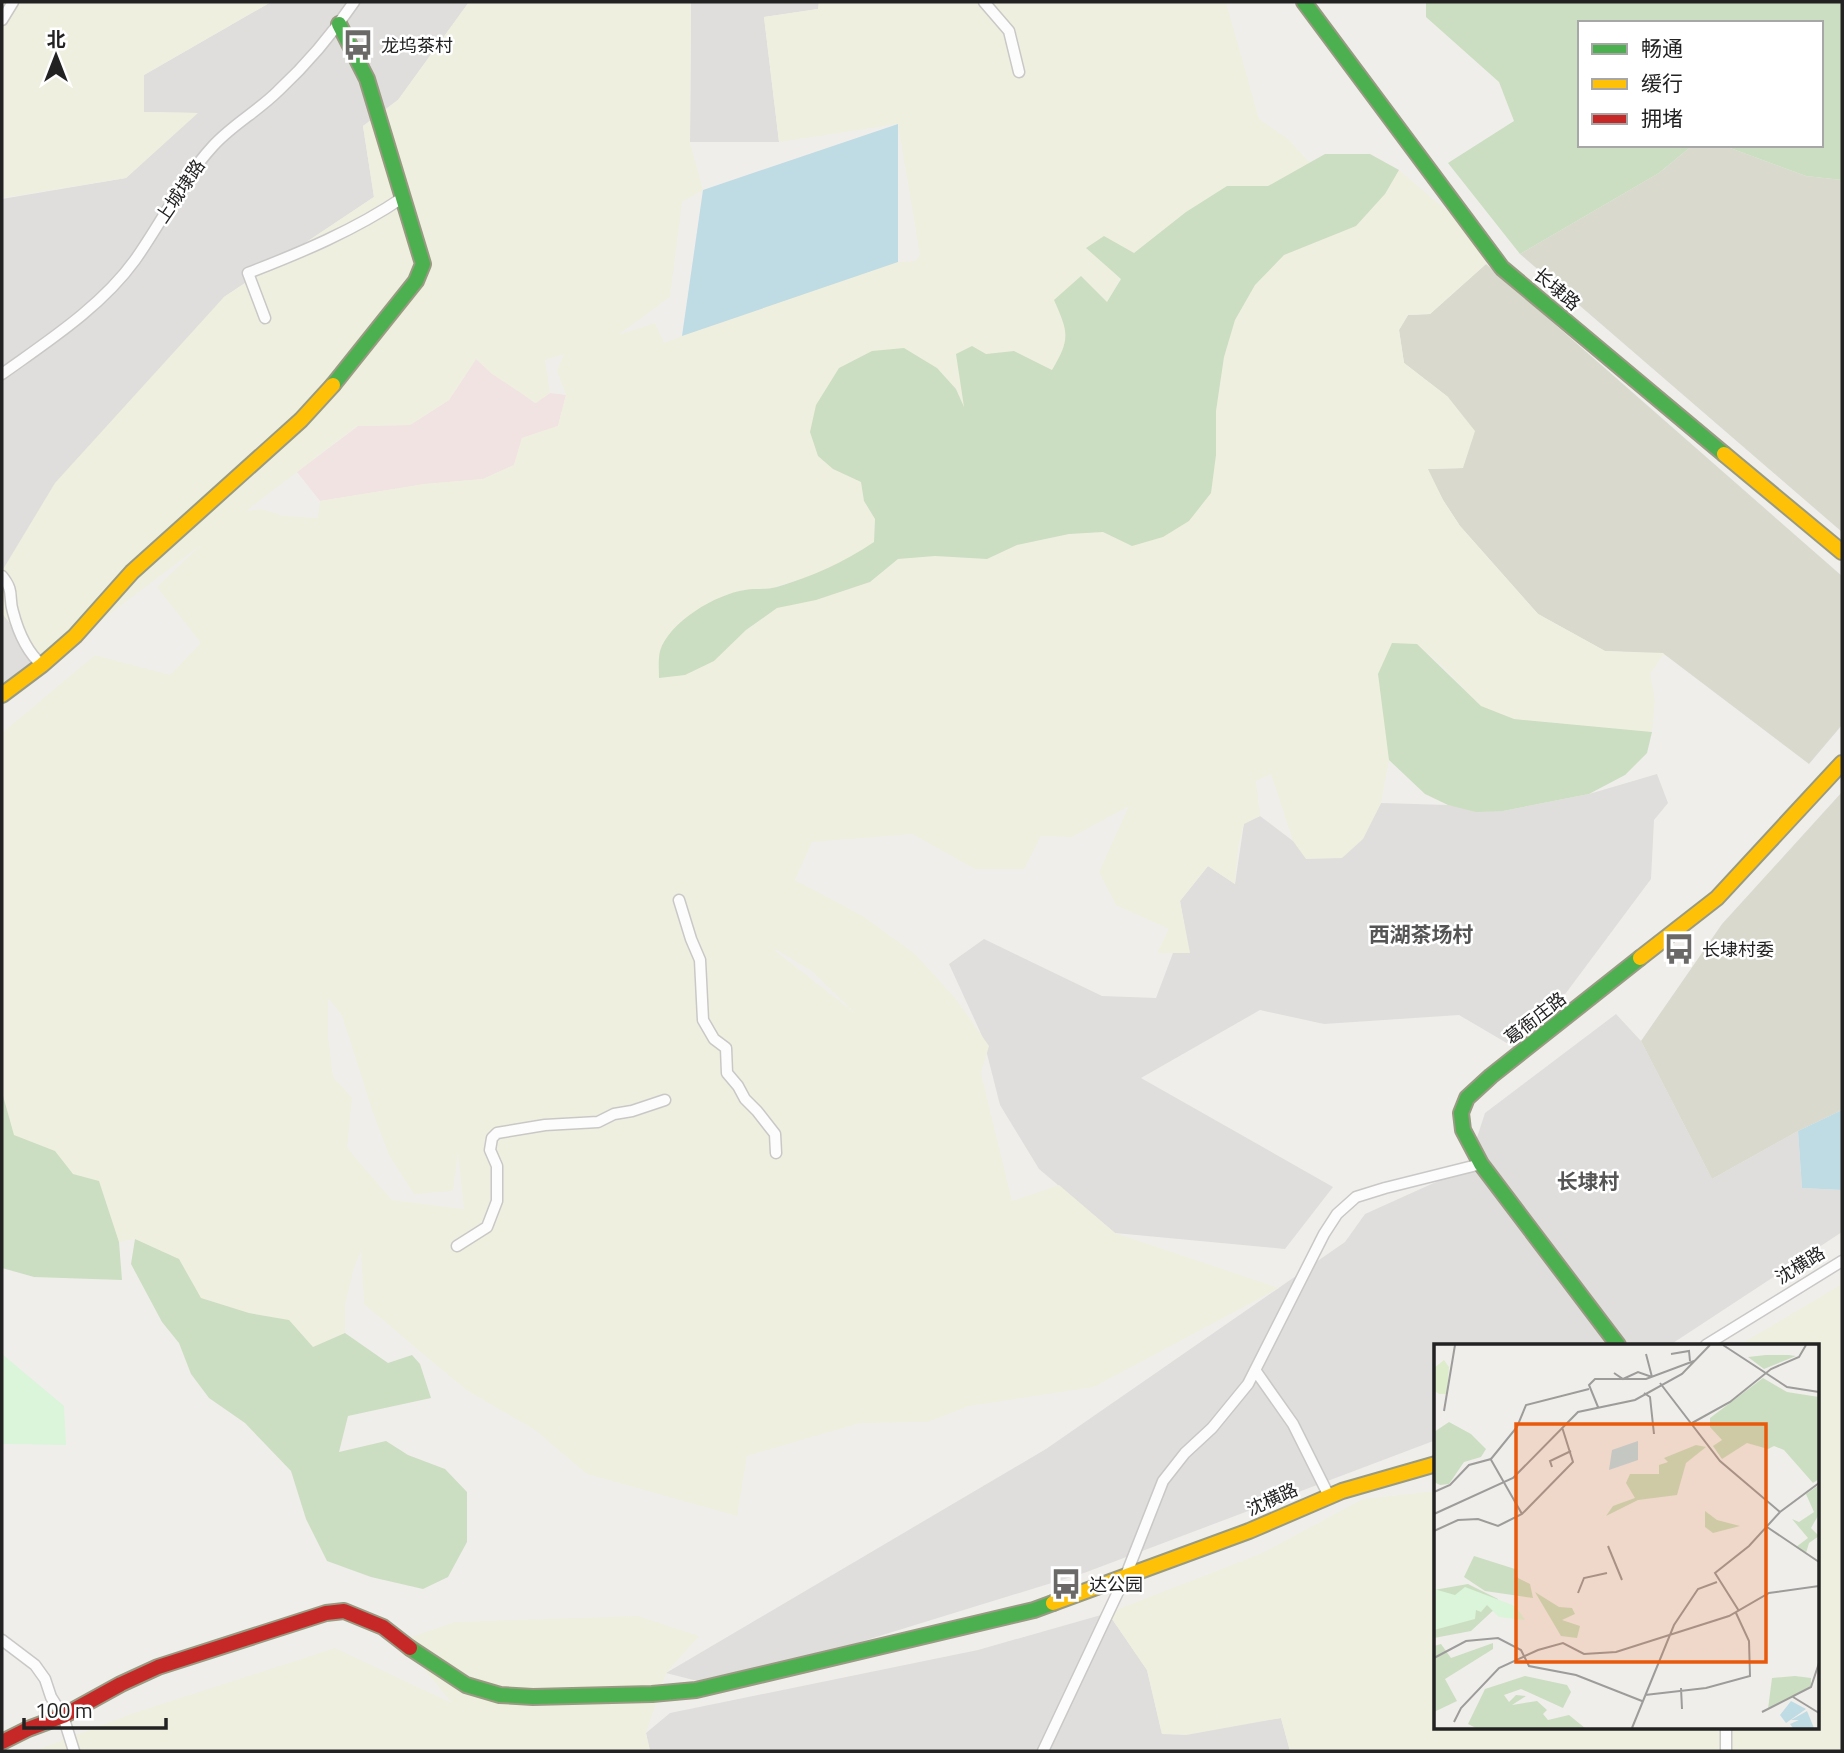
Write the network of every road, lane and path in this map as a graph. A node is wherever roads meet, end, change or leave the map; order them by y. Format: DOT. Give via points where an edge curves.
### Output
graph roads {
  1 [pos="13,2"];
  2 [pos="354,2"];
  3 [pos="984,2"];
  4 [pos="1304,2"];
  5 [pos="2,20"];
  6 [pos="339,24"];
  7 [pos="1019,72"];
  8 [pos="402,198"];
  9 [pos="265,318"];
  10 [pos="2,374"];
  11 [pos="1842,552"];
  12 [pos="2,576"];
  13 [pos="43,664"];
  14 [pos="2,695"];
  15 [pos="1842,763"];
  16 [pos="679,900"];
  17 [pos="665,1100"];
  18 [pos="776,1153"];
  19 [pos="1481,1164"];
  20 [pos="457,1246"];
  21 [pos="1842,1261"];
  22 [pos="1617,1344"];
  23 [pos="1708,1344"];
  24 [pos="1255,1370"];
  25 [pos="1434,1465"];
  26 [pos="1329,1496"];
  27 [pos="1126,1575"];
  28 [pos="2,1640"];
  29 [pos="63,1716"];
  30 [pos="1726,1728"];
  31 [pos="2,1742"];
  32 [pos="74,1751"];
  33 [pos="1043,1751"];
  34 [pos="1726,1751"];
  1 -- 5 [label="street"];
  2 -- 6 [label="street, 上城埭路"];
  3 -- 7 [label="street" via="1009,31"];
  4 -- 11 [label="street, 长埭路" via="1502,268"];
  6 -- 8 [label="street" via="367,79"];
  6 -- 10 [label="street, 上城埭路" via="278,92 219,139 196,164 113,287"];
  8 -- 9 [label="street" via="377,215 248,273"];
  8 -- 13 [label="street" via="423,264 416,281 300,420 132,572 96,615"];
  12 -- 13 [label="street" via="26,645"];
  13 -- 14 [label="street"];
  15 -- 19 [label="street, 葛衙庄路" via="1717,898 1467,1098 1461,1113 1463,1130"];
  16 -- 18 [label="street" via="700,960 703,1020 714,1039 726,1048 727,1073 775,1134"];
  17 -- 20 [label="street" via="598,1122 497,1133 491,1150 497,1166 498,1201 487,1227"];
  19 -- 22 [label="street, 葛衙庄路"];
  19 -- 24 [label="street" via="1385,1188 1356,1198 1337,1213"];
  21 -- 23 [label="street, 沈横路"];
  24 -- 26 [label="street" via="1293,1424"];
  24 -- 27 [label="street" via="1212,1428 1163,1481"];
  25 -- 26 [label="street, 沈横路"];
  26 -- 27 [label="street, 沈横路" via="1249,1531"];
  27 -- 29 [label="street, 沈横路" via="1034,1610 733,1683 652,1694 499,1695 466,1685 383,1627 344,1611 326,1613 158,1667"];
  27 -- 33 [label="street"];
  28 -- 29 [label="street" via="35,1665"];
  29 -- 31 [label="street, 沈横路"];
  29 -- 32 [label="street"];
  30 -- 34 [label="street"];
}
